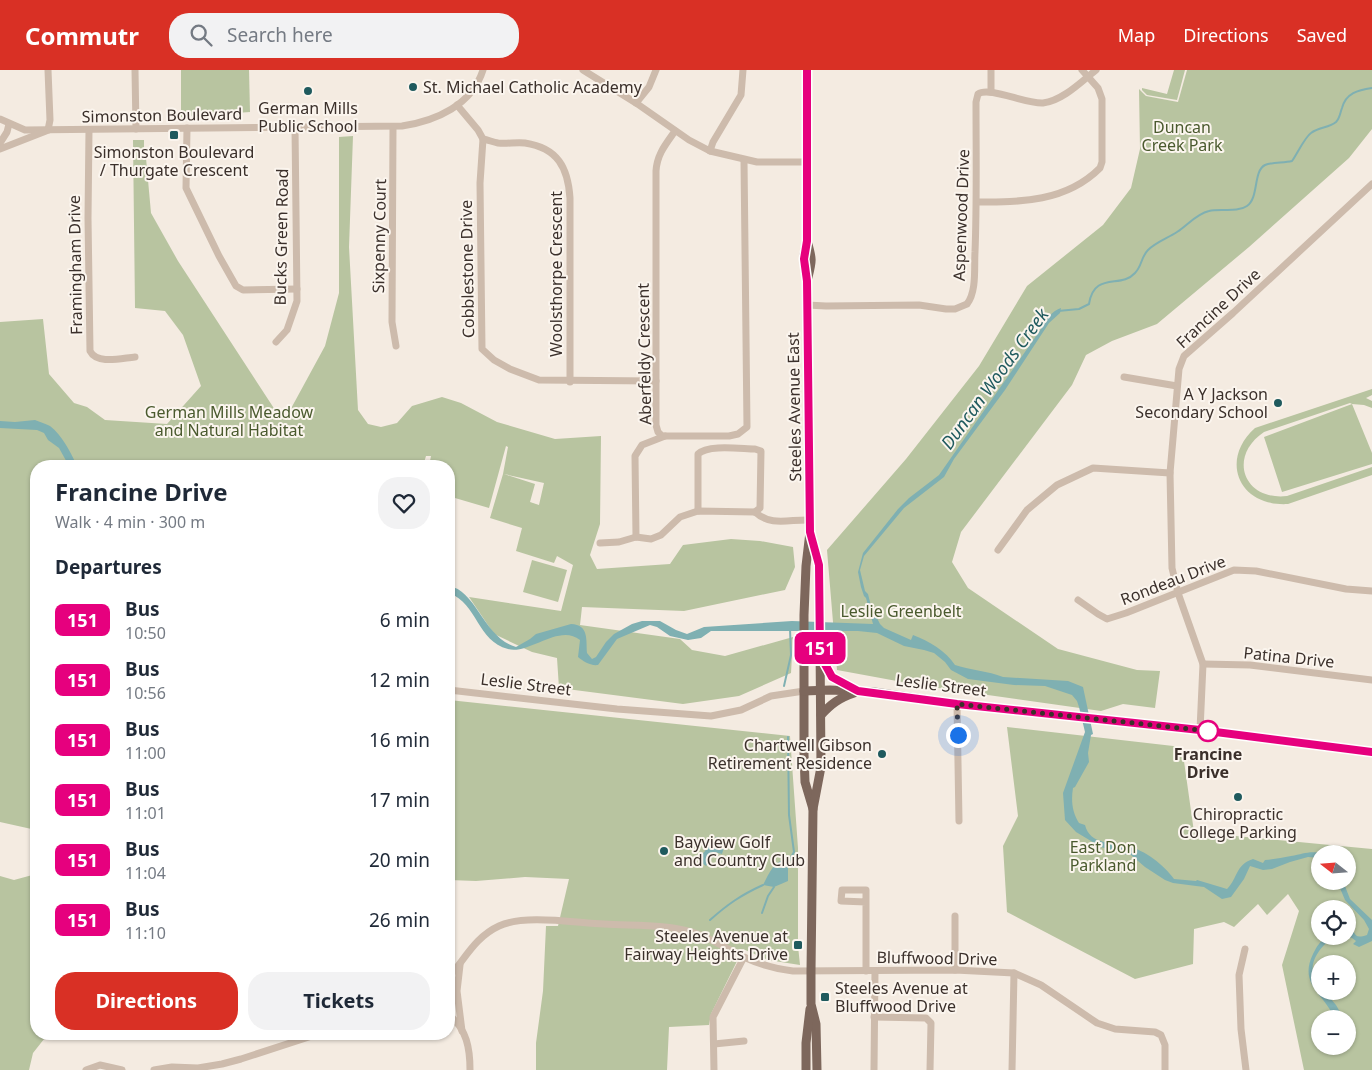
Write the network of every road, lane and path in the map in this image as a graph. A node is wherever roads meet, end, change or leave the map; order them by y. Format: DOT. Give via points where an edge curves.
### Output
graph roads {
  1 [pos="48,70"];
  2 [pos="135,70"];
  3 [pos="483,70"];
  4 [pos="583,70"];
  5 [pos="656,70"];
  6 [pos="743,70"];
  7 [pos="807,70"];
  8 [pos="989,70"];
  9 [pos="1082,70"];
  10 [pos="1096,70"];
  11 [pos="1087,77"];
  12 [pos="991,92"];
  13 [pos="636,104"];
  14 [pos="457,105"];
  15 [pos="0,119"];
  16 [pos="9,124"];
  17 [pos="295,127"];
  18 [pos="393,127"];
  19 [pos="188,128"];
  20 [pos="136,129"];
  21 [pos="48,130"];
  22 [pos="90,130"];
  23 [pos="675,131"];
  24 [pos="483,139"];
  25 [pos="0,143"];
  26 [pos="0,149"];
  27 [pos="710,152"];
  28 [pos="744,160"];
  29 [pos="807,162"];
  30 [pos="1372,184"];
  31 [pos="977,202"];
  32 [pos="297,289"];
  33 [pos="807,304"];
  34 [pos="276,342"];
  35 [pos="396,346"];
  36 [pos="135,357"];
  37 [pos="1124,377"];
  38 [pos="656,381"];
  39 [pos="570,382"];
  40 [pos="1177,386"];
  41 [pos="665,436"];
  42 [pos="1170,473"];
  43 [pos="698,511"];
  44 [pos="755,512"];
  45 [pos="810,520"];
  46 [pos="810,532"];
  47 [pos="636,537"];
  48 [pos="600,543"];
  49 [pos="998,550"];
  50 [pos="1372,591"];
  51 [pos="1178,593"];
  52 [pos="1078,600"];
  53 [pos="820,655"];
  54 [pos="1203,664"];
  55 [pos="1372,680"];
  56 [pos="455,691"];
  57 [pos="804,691"];
  58 [pos="820,691"];
  59 [pos="858,691"];
  60 [pos="957,704"];
  61 [pos="821,715"];
  62 [pos="1200,730"];
  63 [pos="1372,752"];
  64 [pos="813,809"];
  65 [pos="959,821"];
  66 [pos="866,902"];
  67 [pos="955,916"];
  68 [pos="1245,949"];
  69 [pos="744,957"];
  70 [pos="460,962"];
  71 [pos="455,969"];
  72 [pos="866,970"];
  73 [pos="875,970"];
  74 [pos="955,970"];
  75 [pos="811,971"];
  76 [pos="1014,973"];
  77 [pos="811,1004"];
  78 [pos="874,1017"];
  79 [pos="455,1022"];
  80 [pos="462,1031"];
  81 [pos="300,1040"];
  82 [pos="744,1041"];
  83 [pos="714,1044"];
  84 [pos="86,1070"];
  85 [pos="122,1070"];
  86 [pos="154,1070"];
  87 [pos="470,1070"];
  88 [pos="714,1070"];
  89 [pos="806,1070"];
  90 [pos="817,1070"];
  91 [pos="874,1070"];
  92 [pos="930,1070"];
  93 [pos="1012,1070"];
  94 [pos="1165,1070"];
  95 [pos="1246,1070"];
  1 -- 21 [label="street"];
  2 -- 20 [label="street"];
  3 -- 14 [label="street, Simonston Boulevard" via="468,96"];
  4 -- 13 [label="street"];
  5 -- 13 [label="street" via="649,87"];
  6 -- 27 [label="street" via="741,95"];
  7 -- 29 [label="main road, Steeles Avenue East"];
  8 -- 12 [label="street"];
  9 -- 11 [label="street"];
  10 -- 11 [label="street"];
  11 -- 12 [label="street" via="1055,100 1044,103"];
  11 -- 31 [label="street" via="1098,88 1102,99 1100,168 1070,188 1042,199"];
  12 -- 31 [label="street, Aspenwood Drive" via="980,92 976,99"];
  13 -- 23 [label="street"];
  14 -- 18 [label="street, Simonston Boulevard" via="439,117"];
  14 -- 24 [label="street"];
  15 -- 16 [label="street, Simonston Boulevard"];
  16 -- 21 [label="street, Simonston Boulevard" via="25,130"];
  16 -- 25 [label="street"];
  17 -- 18 [label="street, Simonston Boulevard"];
  17 -- 19 [label="street, Simonston Boulevard"];
  17 -- 32 [label="street, Bucks Green Road"];
  18 -- 35 [label="street, Sixpenny Court" via="392,322"];
  19 -- 20 [label="street, Simonston Boulevard"];
  19 -- 32 [label="street" via="186,188 236,286 243,290"];
  20 -- 22 [label="street, Simonston Boulevard"];
  21 -- 22 [label="street, Simonston Boulevard"];
  21 -- 26 [label="street"];
  22 -- 36 [label="street, Framingham Drive" via="90,351 99,359"];
  23 -- 27 [label="street"];
  23 -- 38 [label="street, Aberfeldy Crescent" via="656,160"];
  24 -- 39 [label="street, Woolsthorpe Crescent" via="530,144 550,152 564,167 568,178"];
  24 -- 39 [label="street, Cobblestone Drive" via="480,182 482,349 494,360 530,378"];
  27 -- 28 [label="street"];
  28 -- 29 [label="street"];
  28 -- 41 [label="street, Aberfeldy Crescent" via="747,427 729,436"];
  29 -- 33 [label="main road, Steeles Avenue East" via="807,241 812,256"];
  30 -- 40 [label="street, Francine Drive" via="1184,356"];
  31 -- 33 [label="street, Aspenwood Drive" via="972,295 968,304 955,309 919,305"];
  32 -- 34 [label="street, Bucks Green Road" via="297,301 287,330"];
  33 -- 45 [label="main road, Steeles Avenue East"];
  37 -- 40 [label="street"];
  38 -- 39 [label="street, Cobblestone Drive"];
  38 -- 41 [label="street, Aberfeldy Crescent" via="656,425 658,432"];
  40 -- 42 [label="street, Francine Drive"];
  41 -- 47 [label="street" via="642,445 635,456"];
  42 -- 49 [label="street" via="1093,468 1057,485 1027,510"];
  42 -- 51 [label="street, Francine Drive" via="1172,568"];
  43 -- 44 [label="street"];
  43 -- 44 [label="street" via="698,454 707,448 719,448 761,451 761,499 760,508"];
  43 -- 47 [label="street" via="680,517 661,535 650,539"];
  44 -- 45 [label="street" via="770,521"];
  45 -- 46 [label="main road, Steeles Avenue East"];
  46 -- 53 [label="main road, Steeles Avenue East" via="819,565"];
  46 -- 57 [label="main road, Steeles Avenue East" via="804,615"];
  47 -- 48 [label="street"];
  50 -- 51 [label="street, Rondeau Drive" via="1234,570"];
  51 -- 52 [label="street, Rondeau Drive" via="1126,614 1107,618"];
  51 -- 54 [label="street, Francine Drive"];
  53 -- 58 [label="main road, Steeles Avenue East"];
  53 -- 59 [label="main road" via="832,677"];
  54 -- 55 [label="street, Patina Drive" via="1250,665"];
  54 -- 62 [label="street, Francine Drive"];
  56 -- 57 [label="street, Leslie Street" via="711,716 741,710 771,696"];
  57 -- 58 [label="main road, Leslie Street"];
  57 -- 64 [label="main road, Steeles Avenue East" via="805,776"];
  58 -- 59 [label="main road, Leslie Street"];
  58 -- 61 [label="main road, Steeles Avenue East"];
  59 -- 60 [label="main road, Leslie Street"];
  59 -- 61 [label="main road" via="832,702"];
  60 -- 62 [label="main road, Leslie Street"];
  60 -- 65 [label="street"];
  61 -- 64 [label="main road, Steeles Avenue East" via="821,767"];
  62 -- 63 [label="main road, Leslie Street"];
  64 -- 75 [label="main road, Steeles Avenue East"];
  66 -- 72 [label="street"];
  67 -- 74 [label="street"];
  68 -- 95 [label="street" via="1239,974"];
  69 -- 70 [label="street, Bluffwood Drive" via="721,944 682,930 527,921 497,927 477,941"];
  69 -- 75 [label="street, Bluffwood Drive" via="777,969"];
  69 -- 83 [label="street" via="713,1017"];
  70 -- 71 [label="street, Bluffwood Drive"];
  70 -- 80 [label="street" via="457,991"];
  72 -- 73 [label="street, Bluffwood Drive"];
  72 -- 75 [label="street, Bluffwood Drive"];
  73 -- 74 [label="street, Bluffwood Drive"];
  73 -- 78 [label="street"];
  74 -- 76 [label="street, Bluffwood Drive"];
  75 -- 77 [label="main road, Steeles Avenue East"];
  76 -- 93 [label="street"];
  76 -- 94 [label="street, Bluffwood Drive" via="1041,985 1097,1023 1161,1035 1165,1045"];
  77 -- 89 [label="main road, Steeles Avenue East"];
  77 -- 90 [label="main road, Steeles Avenue East" via="816,1024"];
  78 -- 91 [label="street"];
  78 -- 92 [label="street" via="926,1018 931,1023"];
  79 -- 80 [label="street"];
  80 -- 87 [label="street" via="470,1049"];
  81 -- 86 [label="street" via="222,1064"];
  82 -- 83 [label="street"];
  83 -- 88 [label="street"];
  84 -- 85 [label="street" via="100,1065"];
}
